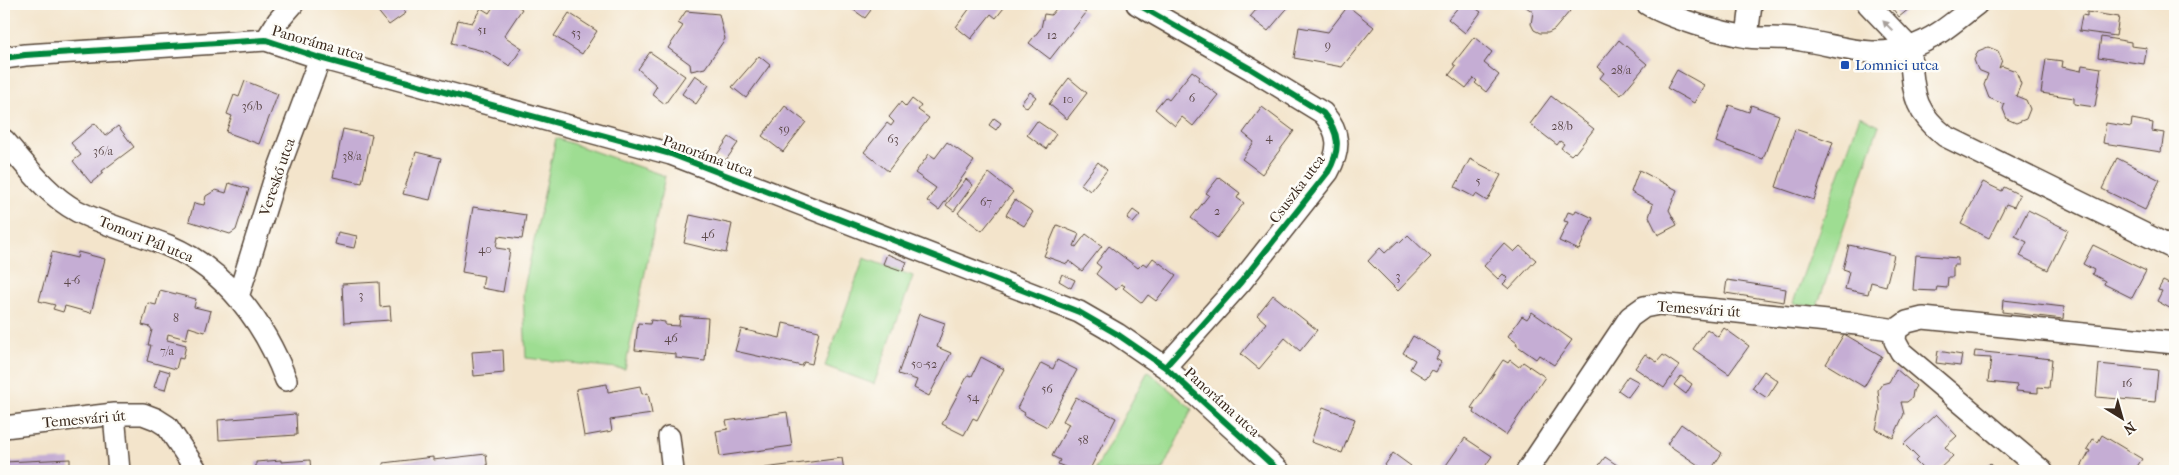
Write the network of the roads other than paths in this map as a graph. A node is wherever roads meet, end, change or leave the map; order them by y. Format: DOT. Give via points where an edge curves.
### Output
graph roads {
  1 [pos="293,4"];
  2 [pos="1137,4"];
  3 [pos="1647,4"];
  4 [pos="1751,4"];
  5 [pos="1868,4"];
  6 [pos="1977,4"];
  7 [pos="1747,36"];
  8 [pos="266,40"];
  9 [pos="1909,47"];
  10 [pos="4,58"];
  11 [pos="320,58"];
  12 [pos="4,140"];
  13 [pos="2175,249"];
  14 [pos="238,297"];
  15 [pos="1896,330"];
  16 [pos="2175,343"];
  17 [pos="1165,367"];
  18 [pos="286,380"];
  19 [pos="114,414"];
  20 [pos="4,426"];
  21 [pos="669,437"];
  22 [pos="119,471"];
  23 [pos="198,471"];
  24 [pos="673,471"];
  25 [pos="1279,471"];
  26 [pos="1526,471"];
  27 [pos="2042,471"];
  1 -- 8 [label="street"];
  2 -- 17 [label="street, Csuszka utca" via="1323,113 1331,122 1338,148 1336,159 1323,179 1241,282"];
  3 -- 7 [label="street" via="1685,20"];
  4 -- 7 [label="street"];
  9 -- 5 [label="street, one-way"];
  6 -- 9 [label="street" via="1932,38"];
  7 -- 9 [label="street" via="1800,40 1872,54"];
  8 -- 10 [label="street, Panoráma utca" via="25,54"];
  8 -- 11 [label="street, Panoráma utca"];
  9 -- 13 [label="street" via="1912,86 1918,106 1945,136"];
  11 -- 14 [label="street, Vereskő utca" via="273,184"];
  11 -- 17 [label="street, Panoráma utca" via="671,154 1078,312"];
  12 -- 14 [label="street, Tomori Pál utca" via="59,199 84,214 196,258"];
  14 -- 18 [label="street, Tomori Pál utca" via="275,351"];
  15 -- 16 [label="street" via="1907,322 1923,318"];
  15 -- 26 [label="street, Temesvári út" via="1658,304 1644,308 1630,317"];
  15 -- 27 [label="street" via="1895,341 1901,352"];
  17 -- 25 [label="street, Panoráma utca"];
  19 -- 20 [label="street, Temesvári út"];
  19 -- 22 [label="street"];
  19 -- 23 [label="street, Temesvári út" via="142,414 167,426"];
  21 -- 24 [label="street"];
}
